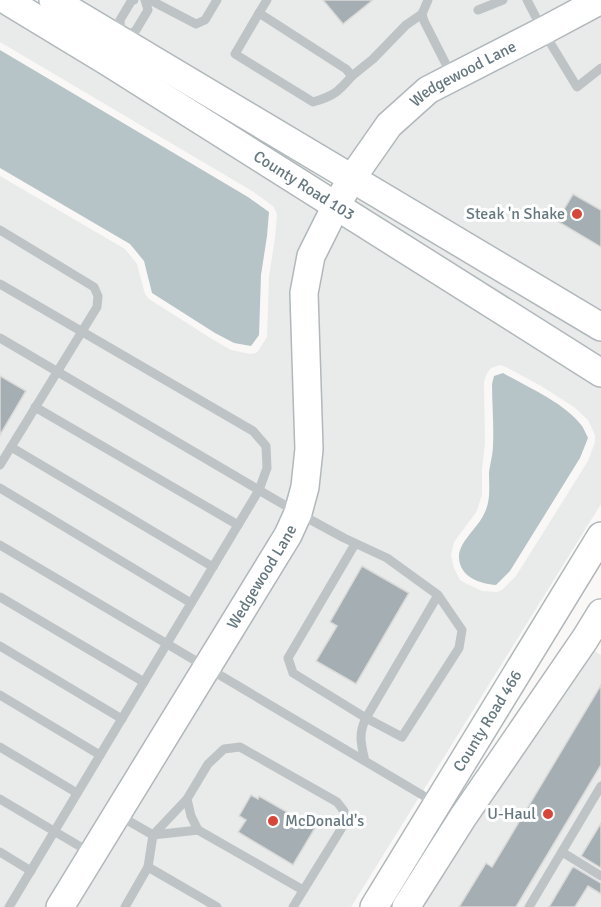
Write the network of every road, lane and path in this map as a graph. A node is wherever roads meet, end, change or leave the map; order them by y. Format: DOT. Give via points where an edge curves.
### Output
graph roads {
  1 [pos="6,0"];
  2 [pos="53,0"];
  3 [pos="134,0"];
  4 [pos="147,0"];
  5 [pos="217,0"];
  6 [pos="267,0"];
  7 [pos="428,0"];
  8 [pos="502,0"];
  9 [pos="527,0"];
  10 [pos="601,0"];
  11 [pos="478,10"];
  12 [pos="259,13"];
  13 [pos="422,14"];
  14 [pos="543,31"];
  15 [pos="115,51"];
  16 [pos="601,68"];
  17 [pos="352,76"];
  18 [pos="453,77"];
  19 [pos="352,178"];
  20 [pos="336,206"];
  21 [pos="0,230"];
  22 [pos="0,284"];
  23 [pos="601,327"];
  24 [pos="81,331"];
  25 [pos="0,338"];
  26 [pos="57,371"];
  27 [pos="601,373"];
  28 [pos="35,407"];
  29 [pos="10,447"];
  30 [pos="0,465"];
  31 [pos="0,488"];
  32 [pos="259,490"];
  33 [pos="298,513"];
  34 [pos="238,525"];
  35 [pos="601,536"];
  36 [pos="355,544"];
  37 [pos="0,545"];
  38 [pos="213,567"];
  39 [pos="438,595"];
  40 [pos="0,597"];
  41 [pos="191,603"];
  42 [pos="601,613"];
  43 [pos="167,644"];
  44 [pos="0,646"];
  45 [pos="207,667"];
  46 [pos="144,682"];
  47 [pos="0,695"];
  48 [pos="366,718"];
  49 [pos="122,719"];
  50 [pos="0,747"];
  51 [pos="100,756"];
  52 [pos="365,761"];
  53 [pos="601,786"];
  54 [pos="77,793"];
  55 [pos="0,799"];
  56 [pos="187,799"];
  57 [pos="438,804"];
  58 [pos="117,814"];
  59 [pos="198,830"];
  60 [pos="55,831"];
  61 [pos="153,835"];
  62 [pos="0,852"];
  63 [pos="562,852"];
  64 [pos="93,854"];
  65 [pos="148,867"];
  66 [pos="31,871"];
  67 [pos="601,876"];
  68 [pos="303,890"];
  69 [pos="0,901"];
  70 [pos="9,907"];
  71 [pos="60,907"];
  72 [pos="125,907"];
  73 [pos="217,907"];
  74 [pos="293,907"];
  75 [pos="374,907"];
  76 [pos="406,907"];
  77 [pos="529,907"];
  1 -- 15 [label="street, County Road 103"];
  2 -- 15 [label="street, County Road 103"];
  3 -- 15 [label="lane" via="120,20"];
  4 -- 5 [label="lane" via="196,24 205,20"];
  4 -- 15 [label="lane" via="148,10 136,30"];
  6 -- 12 [label="lane"];
  7 -- 13 [label="lane"];
  8 -- 11 [label="lane"];
  9 -- 14 [label="lane"];
  10 -- 14 [label="street, Wedgewood Lane"];
  12 -- 17 [label="lane"];
  12 -- 17 [label="lane" via="235,54 313,102 337,93"];
  13 -- 17 [label="lane"];
  13 -- 18 [label="lane"];
  14 -- 16 [label="lane" via="577,87"];
  14 -- 18 [label="street, Wedgewood Lane"];
  15 -- 19 [label="street, County Road 103"];
  15 -- 20 [label="street, County Road 103"];
  18 -- 19 [label="street, Wedgewood Lane" via="428,90 389,125"];
  19 -- 20 [label="street, Wedgewood Lane"];
  19 -- 23 [label="street, County Road 103"];
  20 -- 27 [label="street, County Road 103"];
  20 -- 33 [label="street, Wedgewood Lane" via="311,256 304,294 309,449"];
  21 -- 24 [label="lane" via="94,286 97,307"];
  22 -- 24 [label="lane"];
  24 -- 26 [label="lane"];
  24 -- 32 [label="lane" via="253,430 266,446 267,468"];
  25 -- 26 [label="lane"];
  26 -- 28 [label="lane"];
  26 -- 32 [label="lane"];
  28 -- 29 [label="lane"];
  28 -- 34 [label="lane"];
  29 -- 30 [label="lane"];
  29 -- 38 [label="lane"];
  31 -- 41 [label="lane"];
  32 -- 33 [label="lane"];
  32 -- 34 [label="lane"];
  33 -- 36 [label="lane"];
  33 -- 45 [label="street, Wedgewood Lane"];
  34 -- 38 [label="lane"];
  35 -- 57 [label="street, County Road 466"];
  36 -- 39 [label="lane" via="387,558"];
  36 -- 48 [label="lane" via="288,658 293,673"];
  37 -- 43 [label="lane"];
  38 -- 41 [label="lane"];
  39 -- 48 [label="lane"];
  39 -- 48 [label="lane" via="462,630 459,648 402,737"];
  40 -- 46 [label="lane"];
  41 -- 43 [label="lane"];
  42 -- 76 [label="street, County Road 466"];
  43 -- 45 [label="lane"];
  43 -- 46 [label="lane"];
  44 -- 49 [label="lane"];
  45 -- 52 [label="lane"];
  45 -- 58 [label="street, Wedgewood Lane"];
  46 -- 49 [label="lane"];
  47 -- 51 [label="lane"];
  48 -- 52 [label="lane" via="361,729"];
  49 -- 51 [label="lane"];
  50 -- 54 [label="lane"];
  51 -- 54 [label="lane"];
  52 -- 57 [label="lane"];
  53 -- 63 [label="lane"];
  54 -- 60 [label="lane"];
  55 -- 60 [label="lane"];
  56 -- 59 [label="lane"];
  56 -- 61 [label="lane"];
  56 -- 68 [label="lane" via="208,764 224,750 240,747 337,802 344,811 343,826"];
  57 -- 75 [label="street, County Road 466"];
  58 -- 61 [label="lane"];
  58 -- 64 [label="street, Wedgewood Lane"];
  59 -- 61 [label="lane"];
  59 -- 68 [label="lane"];
  60 -- 64 [label="lane"];
  60 -- 66 [label="lane"];
  61 -- 65 [label="lane"];
  62 -- 66 [label="lane"];
  63 -- 67 [label="lane"];
  63 -- 77 [label="lane"];
  64 -- 71 [label="street, Wedgewood Lane"];
  65 -- 72 [label="lane"];
  65 -- 73 [label="lane"];
  66 -- 70 [label="lane"];
  68 -- 74 [label="lane"];
  69 -- 70 [label="lane"];
}
